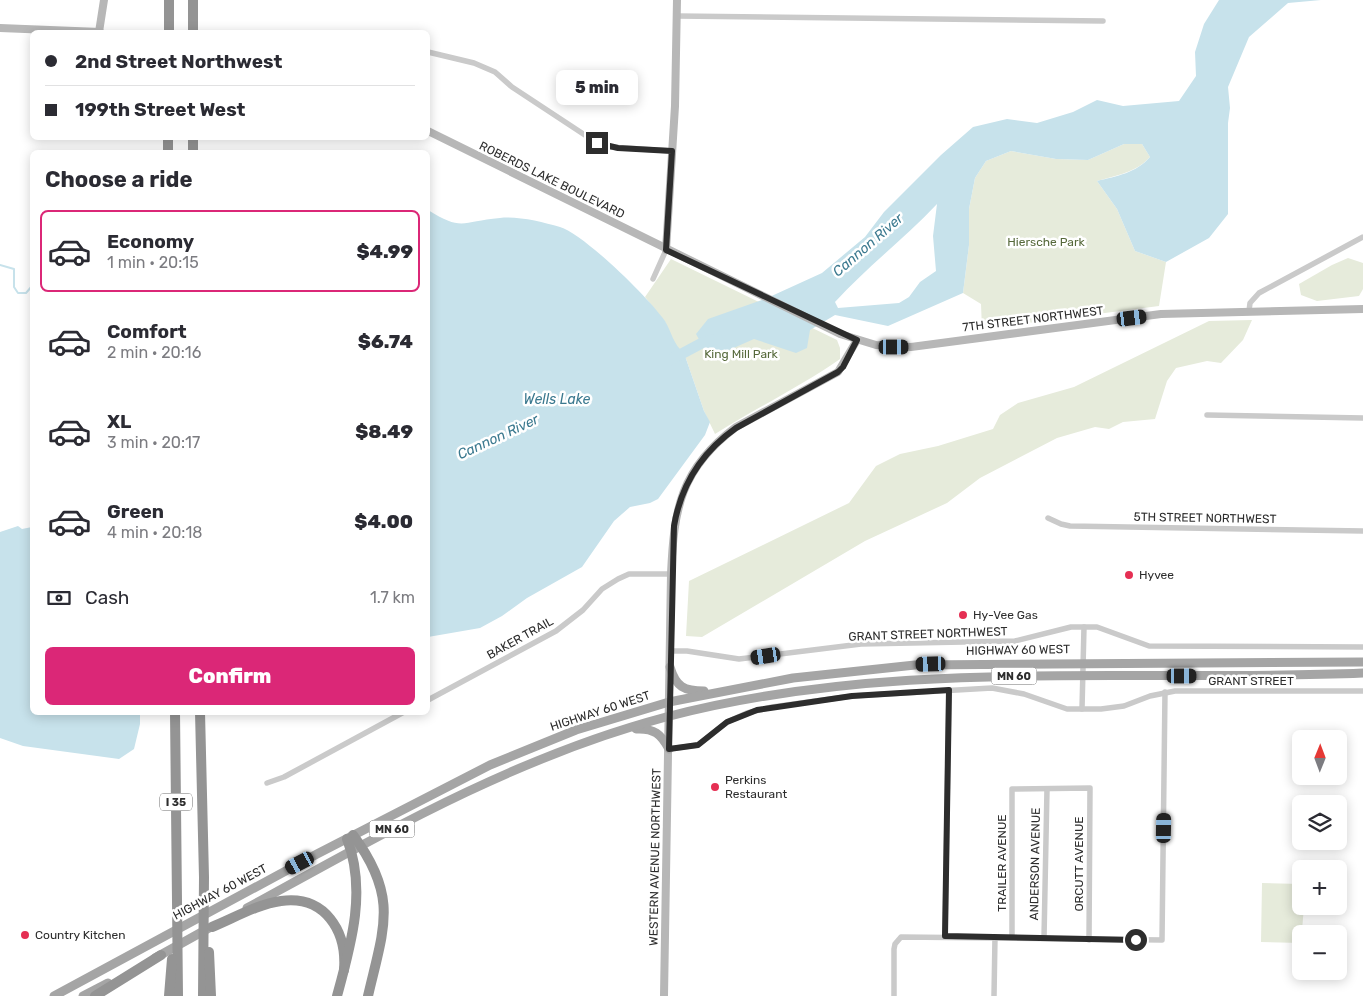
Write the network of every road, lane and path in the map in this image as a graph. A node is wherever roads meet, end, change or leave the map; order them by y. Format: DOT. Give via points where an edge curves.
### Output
graph roads {
  1 [pos="104,0"];
  2 [pos="677,0"];
  3 [pos="169,3"];
  4 [pos="193,4"];
  5 [pos="677,16"];
  6 [pos="1103,21"];
  7 [pos="0,28"];
  8 [pos="50,30"];
  9 [pos="99,30"];
  10 [pos="169,30"];
  11 [pos="193,30"];
  12 [pos="430,52"];
  13 [pos="430,132"];
  14 [pos="672,151"];
  15 [pos="1363,237"];
  16 [pos="666,250"];
  17 [pos="653,280"];
  18 [pos="1363,309"];
  19 [pos="1249,311"];
  20 [pos="857,340"];
  21 [pos="1207,415"];
  22 [pos="1363,418"];
  23 [pos="1048,518"];
  24 [pos="1363,530"];
  25 [pos="672,574"];
  26 [pos="1084,626"];
  27 [pos="1363,647"];
  28 [pos="670,651"];
  29 [pos="1083,662"];
  30 [pos="1363,662"];
  31 [pos="670,667"];
  32 [pos="1363,674"];
  33 [pos="1082,676"];
  34 [pos="727,690"];
  35 [pos="949,690"];
  36 [pos="1363,690"];
  37 [pos="1165,692"];
  38 [pos="430,699"];
  39 [pos="669,702"];
  40 [pos="1082,709"];
  41 [pos="175,715"];
  42 [pos="200,715"];
  43 [pos="398,715"];
  44 [pos="669,716"];
  45 [pos="621,730"];
  46 [pos="669,749"];
  47 [pos="267,783"];
  48 [pos="1047,789"];
  49 [pos="350,837"];
  50 [pos="356,848"];
  51 [pos="212,927"];
  52 [pos="945,936"];
  53 [pos="995,938"];
  54 [pos="1012,938"];
  55 [pos="1044,938"];
  56 [pos="1089,940"];
  57 [pos="161,955"];
  58 [pos="206,967"];
  59 [pos="344,970"];
  60 [pos="172,988"];
  61 [pos="54,996"];
  62 [pos="83,996"];
  63 [pos="95,996"];
  64 [pos="178,996"];
  65 [pos="203,996"];
  66 [pos="211,996"];
  67 [pos="337,996"];
  68 [pos="368,996"];
  69 [pos="664,996"];
  70 [pos="894,996"];
  71 [pos="994,996"];
  1 -- 9 [label="street"];
  2 -- 5 [label="street"];
  3 -- 10 [label="highway"];
  4 -- 11 [label="highway"];
  5 -- 6 [label="street"];
  5 -- 14 [label="street"];
  7 -- 8 [label="street"];
  12 -- 14 [label="street" via="474,63 495,72 597,143 618,148"];
  13 -- 16 [label="street, ROBERDS LAKE BOULEVARD"];
  14 -- 16 [label="street"];
  15 -- 19 [label="street" via="1259,293 1250,303"];
  16 -- 17 [label="street"];
  16 -- 20 [label="street, 7TH STREET NORTHWEST"];
  18 -- 19 [label="street, 7TH STREET NORTHWEST"];
  19 -- 20 [label="street, 7TH STREET NORTHWEST" via="1161,314 911,347 876,345"];
  20 -- 25 [label="street, WESTERN AVENUE NORTHWEST" via="838,372 736,428 721,438 698,464 677,508"];
  21 -- 22 [label="street"];
  23 -- 24 [label="street, 5TH STREET NORTHWEST" via="1070,526"];
  25 -- 28 [label="street, WESTERN AVENUE NORTHWEST"];
  25 -- 38 [label="street, BAKER TRAIL" via="629,574 618,579 602,589 583,610 556,631"];
  26 -- 27 [label="street, GRANT STREET NORTHWEST" via="1097,627 1149,646"];
  26 -- 28 [label="street, GRANT STREET NORTHWEST" via="1015,641 861,644 738,659"];
  26 -- 29 [label="street"];
  28 -- 31 [label="street, WESTERN AVENUE NORTHWEST"];
  29 -- 30 [label="main road, HIGHWAY 60 WEST / MN 60"];
  29 -- 33 [label="street"];
  29 -- 34 [label="main road, HIGHWAY 60 WEST / MN 60" via="915,665 793,678"];
  31 -- 34 [label="main road" via="676,682 683,688"];
  31 -- 39 [label="street, WESTERN AVENUE NORTHWEST"];
  32 -- 33 [label="main road, HIGHWAY 60 WEST / MN 60"];
  33 -- 40 [label="street"];
  33 -- 44 [label="main road, HIGHWAY 60 WEST / MN 60" via="884,681 782,694"];
  34 -- 39 [label="main road, HIGHWAY 60 WEST / MN 60"];
  35 -- 40 [label="street, GRANT STREET" via="1008,690 1052,706"];
  35 -- 46 [label="street, GRANT STREET" via="852,696 757,710 727,722 698,745"];
  35 -- 52 [label="street"];
  36 -- 37 [label="street, GRANT STREET"];
  37 -- 40 [label="street, GRANT STREET" via="1113,708"];
  37 -- 56 [label="street" via="1162,940"];
  39 -- 44 [label="street, WESTERN AVENUE NORTHWEST"];
  39 -- 49 [label="main road, HIGHWAY 60 WEST / MN 60" via="594,724 526,749"];
  41 -- 60 [label="highway, I 35" via="178,891"];
  42 -- 58 [label="highway, I 35"];
  43 -- 47 [label="street"];
  44 -- 45 [label="main road, HIGHWAY 60 WEST / MN 60"];
  44 -- 46 [label="street, WESTERN AVENUE NORTHWEST"];
  45 -- 46 [label="main road" via="653,730 664,739"];
  45 -- 50 [label="main road, HIGHWAY 60 WEST / MN 60" via="502,774"];
  46 -- 69 [label="street, WESTERN AVENUE NORTHWEST"];
  48 -- 54 [label="street, TRAILER AVENUE" via="1012,789"];
  48 -- 55 [label="street, ANDERSON AVENUE"];
  48 -- 56 [label="street, ORCUTT AVENUE" via="1090,788"];
  49 -- 50 [label="highway"];
  49 -- 61 [label="main road, HIGHWAY 60 WEST / MN 60"];
  50 -- 51 [label="main road, HIGHWAY 60 WEST / MN 60"];
  50 -- 59 [label="highway" via="355,919"];
  50 -- 68 [label="highway" via="377,875 384,908 385,925"];
  51 -- 57 [label="main road, HIGHWAY 60 WEST / MN 60"];
  51 -- 59 [label="highway" via="270,903 294,900 306,903 317,907 335,924 344,946"];
  52 -- 53 [label="street"];
  52 -- 70 [label="street" via="905,936 898,940 894,949"];
  53 -- 54 [label="street"];
  53 -- 71 [label="street"];
  54 -- 55 [label="street"];
  55 -- 56 [label="street"];
  57 -- 62 [label="main road, HIGHWAY 60 WEST / MN 60"];
  57 -- 63 [label="highway"];
  58 -- 65 [label="highway"];
  58 -- 66 [label="highway"];
  59 -- 67 [label="highway"];
  60 -- 64 [label="highway"];
}
